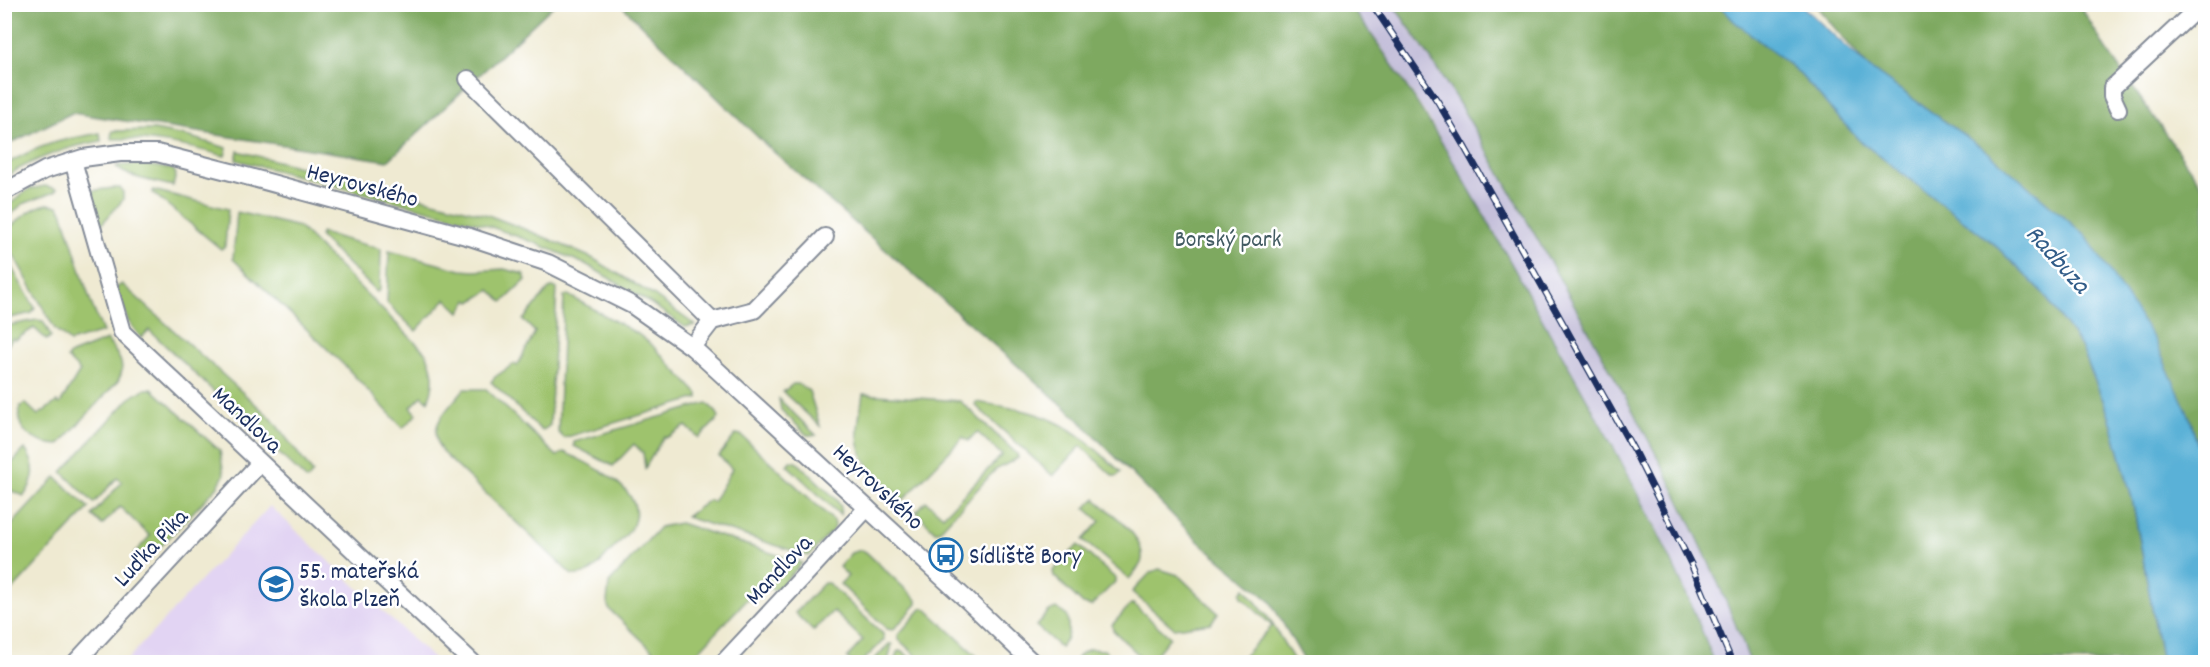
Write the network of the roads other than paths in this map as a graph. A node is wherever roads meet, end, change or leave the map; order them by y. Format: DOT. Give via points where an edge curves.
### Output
graph roads {
  1 [pos="2202,4"];
  2 [pos="468,79"];
  3 [pos="2118,109"];
  4 [pos="73,161"];
  5 [pos="4,192"];
  6 [pos="825,237"];
  7 [pos="712,321"];
  8 [pos="692,347"];
  9 [pos="260,464"];
  10 [pos="867,508"];
  11 [pos="76,663"];
  12 [pos="472,663"];
  13 [pos="724,663"];
  14 [pos="1032,663"];
  1 -- 3 [label="street" via="2112,88"];
  2 -- 7 [label="street"];
  4 -- 5 [label="street, Heyrovského" via="45,170"];
  4 -- 8 [label="street, Heyrovského" via="120,153 166,155 470,237 563,270 632,305"];
  4 -- 9 [label="street, Mandlova" via="122,332"];
  6 -- 7 [label="street" via="754,310"];
  7 -- 8 [label="street"];
  8 -- 10 [label="street, Heyrovského"];
  9 -- 11 [label="street, Luďka Pika"];
  9 -- 12 [label="street, Mandlova"];
  10 -- 13 [label="street, Mandlova"];
  10 -- 14 [label="street, Heyrovského"];
}
